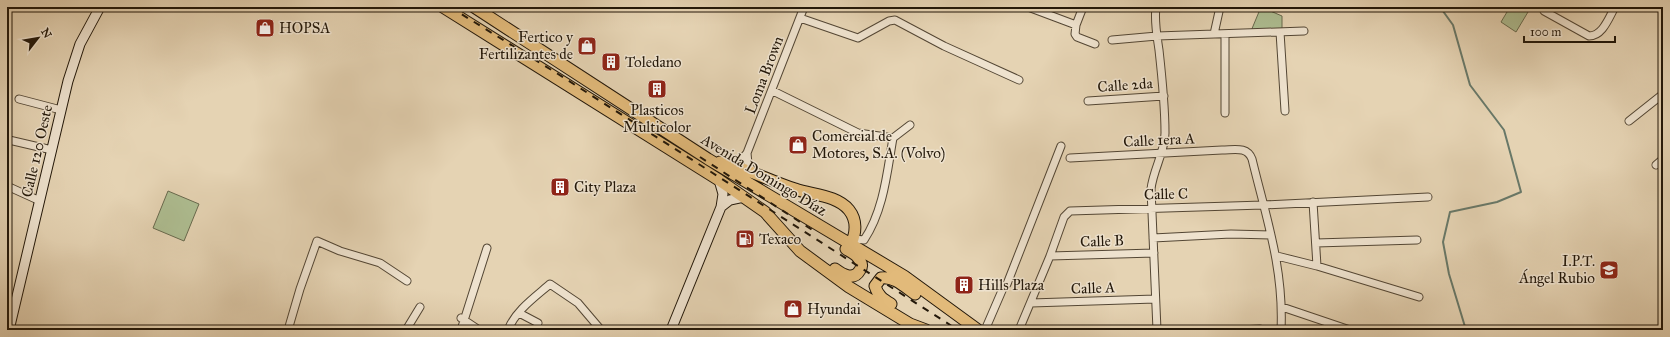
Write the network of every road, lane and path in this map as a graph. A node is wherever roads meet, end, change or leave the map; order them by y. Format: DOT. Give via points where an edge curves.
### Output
graph roads {
  1 [pos="100,7"];
  2 [pos="443,7"];
  3 [pos="474,7"];
  4 [pos="804,7"];
  5 [pos="1028,7"];
  6 [pos="1083,7"];
  7 [pos="1156,7"];
  8 [pos="1220,7"];
  9 [pos="1615,7"];
  10 [pos="486,11"];
  11 [pos="1544,11"];
  12 [pos="800,18"];
  13 [pos="1076,25"];
  14 [pos="1304,31"];
  15 [pos="1280,32"];
  16 [pos="1214,34"];
  17 [pos="1225,34"];
  18 [pos="1157,36"];
  19 [pos="1112,40"];
  20 [pos="1095,44"];
  21 [pos="1019,80"];
  22 [pos="773,91"];
  23 [pos="1663,95"];
  24 [pos="1164,96"];
  25 [pos="19,100"];
  26 [pos="1088,101"];
  27 [pos="61,110"];
  28 [pos="1285,111"];
  29 [pos="1225,113"];
  30 [pos="1629,121"];
  31 [pos="910,125"];
  32 [pos="893,138"];
  33 [pos="9,140"];
  34 [pos="1061,146"];
  35 [pos="52,150"];
  36 [pos="747,153"];
  37 [pos="1161,153"];
  38 [pos="1070,158"];
  39 [pos="708,159"];
  40 [pos="1663,159"];
  41 [pos="730,164"];
  42 [pos="1656,165"];
  43 [pos="752,172"];
  44 [pos="718,180"];
  45 [pos="7,186"];
  46 [pos="744,197"];
  47 [pos="1428,197"];
  48 [pos="40,200"];
  49 [pos="1313,202"];
  50 [pos="784,205"];
  51 [pos="1263,205"];
  52 [pos="722,207"];
  53 [pos="1151,208"];
  54 [pos="784,234"];
  55 [pos="1272,235"];
  56 [pos="1153,238"];
  57 [pos="1417,240"];
  58 [pos="853,242"];
  59 [pos="1316,243"];
  60 [pos="487,248"];
  61 [pos="1154,253"];
  62 [pos="1050,256"];
  63 [pos="1276,256"];
  64 [pos="1317,266"];
  65 [pos="407,281"];
  66 [pos="1007,284"];
  67 [pos="1419,297"];
  68 [pos="1156,299"];
  69 [pos="1031,303"];
  70 [pos="420,307"];
  71 [pos="945,307"];
  72 [pos="1282,307"];
  73 [pos="519,313"];
  74 [pos="463,319"];
  75 [pos="538,323"];
  76 [pos="9,327"];
  77 [pos="1260,329"];
  78 [pos="288,330"];
  79 [pos="406,330"];
  80 [pos="461,330"];
  81 [pos="479,330"];
  82 [pos="508,330"];
  83 [pos="601,330"];
  84 [pos="671,330"];
  85 [pos="926,330"];
  86 [pos="933,330"];
  87 [pos="978,330"];
  88 [pos="985,330"];
  89 [pos="989,330"];
  90 [pos="1019,330"];
  91 [pos="1157,330"];
  92 [pos="1240,330"];
  93 [pos="1280,330"];
  94 [pos="1350,330"];
  1 -- 27 [label="street, Calle 120 Oeste" via="80,44"];
  2 -- 44 [label="main road, Avenida Domingo Díaz"];
  3 -- 10 [label="main road, Avenida Domingo Díaz"];
  4 -- 12 [label="street, Loma Brown"];
  5 -- 13 [label="street"];
  6 -- 13 [label="street"];
  7 -- 18 [label="street"];
  8 -- 16 [label="street"];
  9 -- 11 [label="street" via="1600,33 1595,36 1590,36"];
  10 -- 39 [label="main road, Avenida Domingo Díaz"];
  12 -- 21 [label="street" via="858,38 895,20"];
  12 -- 22 [label="street, Loma Brown"];
  13 -- 20 [label="street" via="1077,37"];
  14 -- 15 [label="street"];
  15 -- 17 [label="street"];
  15 -- 28 [label="street"];
  16 -- 17 [label="street"];
  16 -- 18 [label="street"];
  17 -- 29 [label="street"];
  18 -- 19 [label="street"];
  18 -- 24 [label="street"];
  22 -- 32 [label="street" via="858,133"];
  22 -- 36 [label="street, Loma Brown"];
  23 -- 30 [label="street"];
  24 -- 26 [label="street, Calle 2da"];
  24 -- 37 [label="street" via="1165,134"];
  25 -- 27 [label="street"];
  27 -- 35 [label="street, Calle 120 Oeste"];
  31 -- 32 [label="street"];
  32 -- 58 [label="street" via="884,189 870,230 864,240"];
  33 -- 35 [label="street"];
  34 -- 66 [label="street"];
  35 -- 48 [label="street, Calle 120 Oeste"];
  36 -- 41 [label="street" via="740,161"];
  36 -- 43 [label="street"];
  37 -- 38 [label="street, Calle 1era A"];
  37 -- 51 [label="street, Calle 1era A" via="1243,150 1249,153"];
  37 -- 53 [label="street" via="1152,178"];
  39 -- 41 [label="main road"];
  39 -- 50 [label="main road, Avenida Domingo Díaz"];
  40 -- 42 [label="street"];
  41 -- 43 [label="main road"];
  43 -- 58 [label="main road" via="841,203 849,210 854,220"];
  44 -- 46 [label="main road, Avenida Domingo Díaz"];
  44 -- 52 [label="street" via="723,194"];
  45 -- 48 [label="street"];
  46 -- 52 [label="street" via="730,200"];
  46 -- 54 [label="main road, Avenida Domingo Díaz" via="765,212"];
  47 -- 49 [label="street, Calle C"];
  48 -- 76 [label="street, Calle 120 Oeste"];
  49 -- 51 [label="street, Calle C"];
  49 -- 59 [label="street"];
  50 -- 54 [label="main road" via="855,255 862,266 854,276 842,274"];
  50 -- 58 [label="main road, Avenida Domingo Díaz"];
  51 -- 53 [label="street, Calle C"];
  51 -- 55 [label="street"];
  52 -- 84 [label="street"];
  53 -- 56 [label="street"];
  53 -- 62 [label="street, Calle C" via="1070,211 1064,217"];
  54 -- 85 [label="main road, Avenida Domingo Díaz" via="800,251 849,287 910,324"];
  55 -- 56 [label="street" via="1231,234"];
  55 -- 63 [label="street"];
  56 -- 61 [label="street"];
  57 -- 59 [label="street"];
  58 -- 71 [label="main road, Avenida Domingo Díaz"];
  59 -- 64 [label="street"];
  60 -- 74 [label="street"];
  61 -- 62 [label="street, Calle B"];
  61 -- 68 [label="street"];
  62 -- 69 [label="street"];
  63 -- 64 [label="street"];
  63 -- 72 [label="street"];
  64 -- 67 [label="street"];
  65 -- 78 [label="street" via="380,263 317,241"];
  66 -- 88 [label="street"];
  66 -- 89 [label="street" via="1008,287"];
  68 -- 69 [label="street, Calle A"];
  68 -- 91 [label="street"];
  69 -- 90 [label="street"];
  70 -- 79 [label="street"];
  71 -- 86 [label="main road" via="925,300 887,277 877,281 875,286 880,298"];
  71 -- 87 [label="main road, Avenida Domingo Díaz"];
  72 -- 93 [label="street"];
  72 -- 94 [label="street"];
  73 -- 75 [label="street"];
  73 -- 82 [label="street"];
  73 -- 83 [label="street" via="550,284 578,303"];
  74 -- 80 [label="street"];
  74 -- 81 [label="street"];
  77 -- 92 [label="street"];
}
